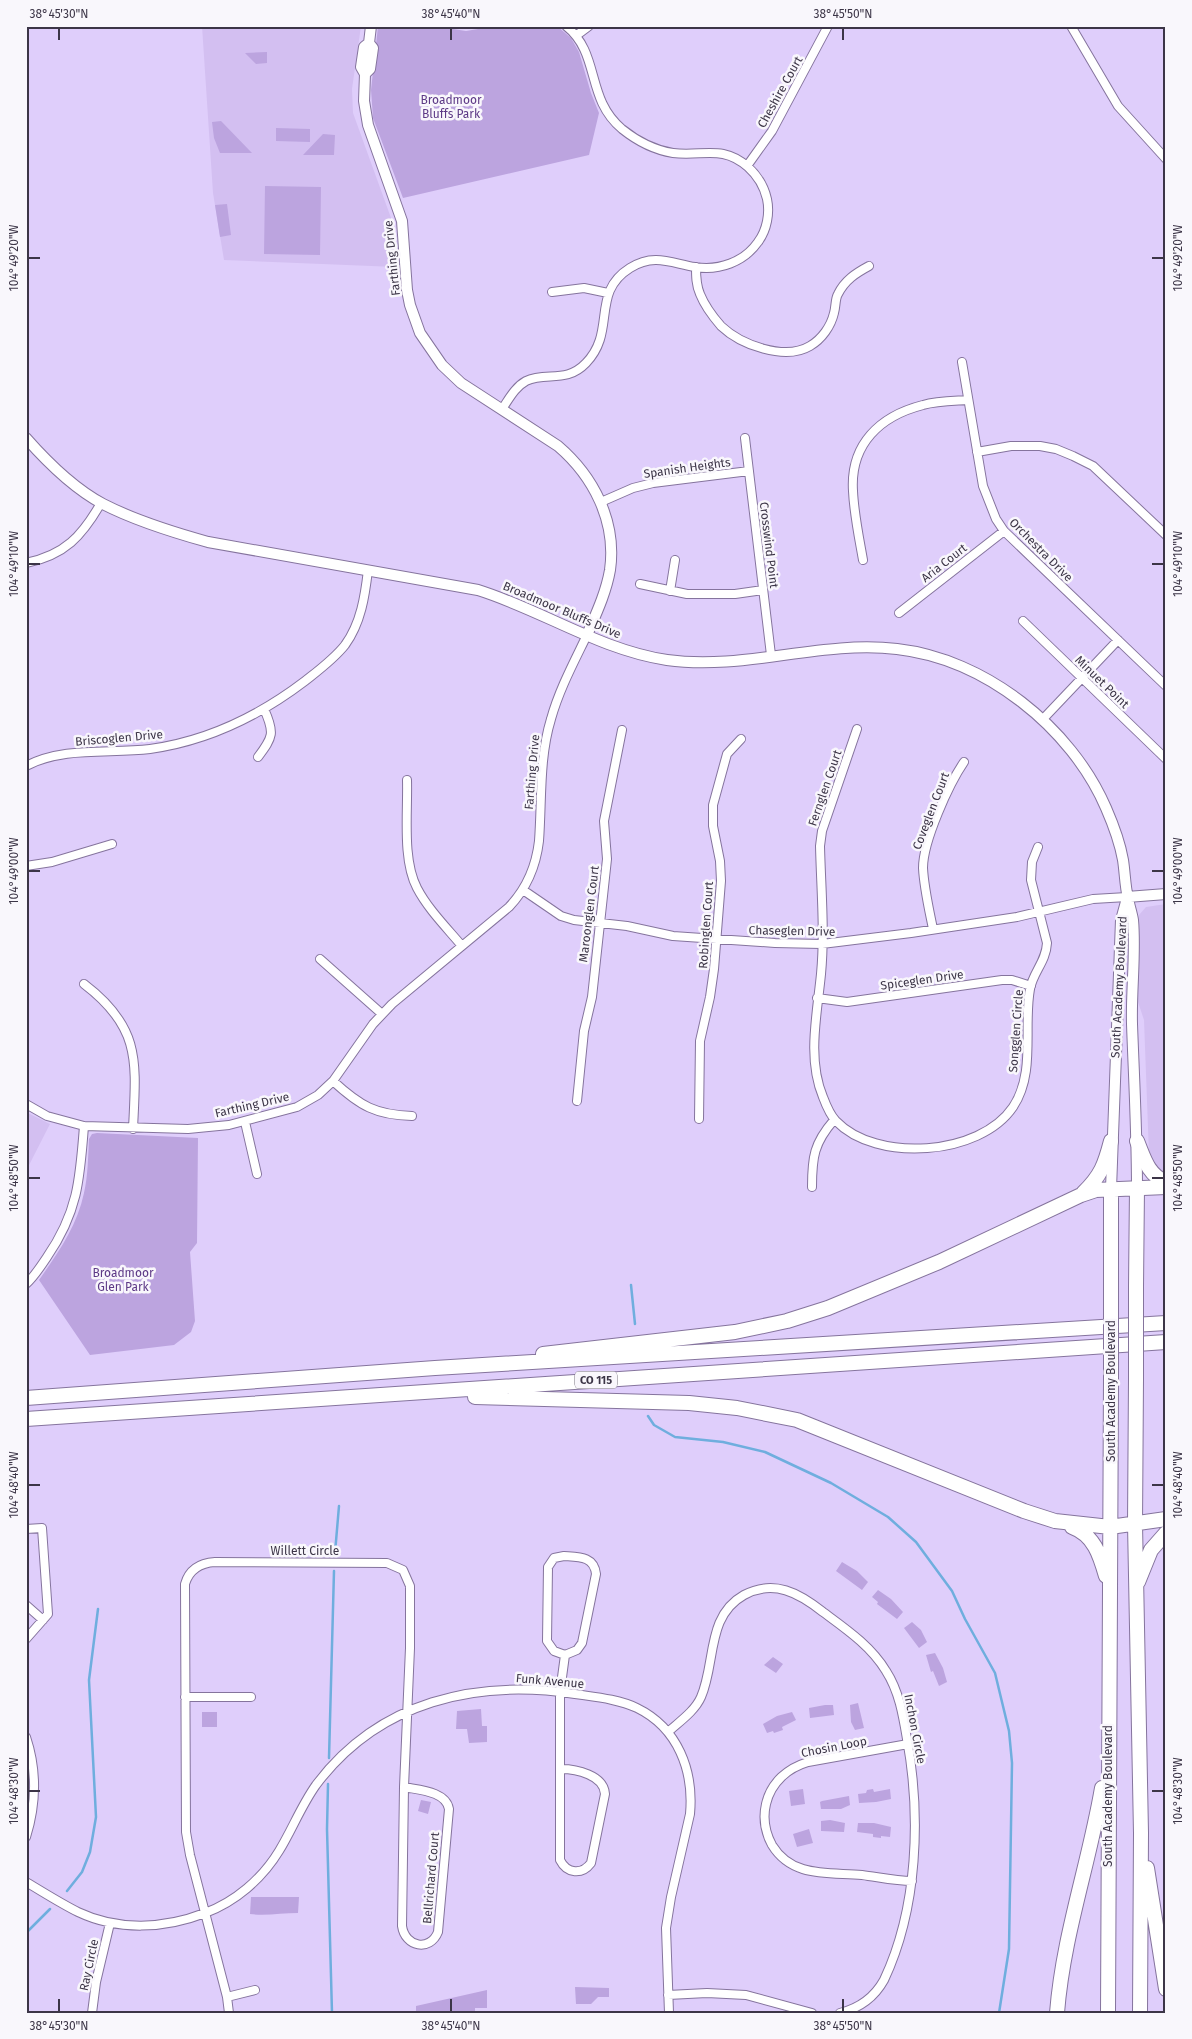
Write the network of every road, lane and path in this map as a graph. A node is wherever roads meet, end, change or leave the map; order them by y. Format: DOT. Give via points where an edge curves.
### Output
graph roads {
  1 [pos="370,26"];
  2 [pos="566,26"];
  3 [pos="589,26"];
  4 [pos="828,26"];
  5 [pos="1071,26"];
  6 [pos="577,35"];
  7 [pos="1166,159"];
  8 [pos="747,166"];
  9 [pos="869,266"];
  10 [pos="696,267"];
  11 [pos="552,292"];
  12 [pos="608,293"];
  13 [pos="962,362"];
  14 [pos="968,400"];
  15 [pos="502,409"];
  16 [pos="26,438"];
  17 [pos="744,438"];
  18 [pos="977,452"];
  19 [pos="749,471"];
  20 [pos="601,502"];
  21 [pos="102,503"];
  22 [pos="1004,531"];
  23 [pos="1166,535"];
  24 [pos="675,560"];
  25 [pos="863,560"];
  26 [pos="26,563"];
  27 [pos="368,570"];
  28 [pos="640,584"];
  29 [pos="763,590"];
  30 [pos="670,591"];
  31 [pos="898,614"];
  32 [pos="1023,620"];
  33 [pos="587,635"];
  34 [pos="1118,640"];
  35 [pos="772,655"];
  36 [pos="1082,678"];
  37 [pos="1166,686"];
  38 [pos="264,709"];
  39 [pos="1042,719"];
  40 [pos="856,729"];
  41 [pos="622,730"];
  42 [pos="741,739"];
  43 [pos="258,757"];
  44 [pos="1166,760"];
  45 [pos="964,762"];
  46 [pos="26,766"];
  47 [pos="407,780"];
  48 [pos="112,844"];
  49 [pos="1038,847"];
  50 [pos="26,866"];
  51 [pos="523,890"];
  52 [pos="1166,894"];
  53 [pos="1127,897"];
  54 [pos="1039,911"];
  55 [pos="599,924"];
  56 [pos="932,929"];
  57 [pos="716,940"];
  58 [pos="822,944"];
  59 [pos="462,946"];
  60 [pos="320,959"];
  61 [pos="84,984"];
  62 [pos="1030,986"];
  63 [pos="817,998"];
  64 [pos="382,1014"];
  65 [pos="334,1081"];
  66 [pos="577,1101"];
  67 [pos="26,1104"];
  68 [pos="412,1116"];
  69 [pos="699,1119"];
  70 [pos="834,1120"];
  71 [pos="245,1122"];
  72 [pos="84,1126"];
  73 [pos="133,1128"];
  74 [pos="1112,1141"];
  75 [pos="1137,1141"];
  76 [pos="257,1174"];
  77 [pos="1166,1182"];
  78 [pos="812,1187"];
  79 [pos="1166,1187"];
  80 [pos="1137,1188"];
  81 [pos="1111,1189"];
  82 [pos="1081,1195"];
  83 [pos="26,1284"];
  84 [pos="1166,1323"];
  85 [pos="1166,1342"];
  86 [pos="435,1368"];
  87 [pos="397,1395"];
  88 [pos="26,1398"];
  89 [pos="26,1419"];
  90 [pos="1166,1519"];
  91 [pos="1055,1521"];
  92 [pos="1135,1524"];
  93 [pos="1110,1527"];
  94 [pos="26,1529"];
  95 [pos="1166,1533"];
  96 [pos="1110,1589"];
  97 [pos="1135,1592"];
  98 [pos="26,1605"];
  99 [pos="43,1620"];
  100 [pos="26,1639"];
  101 [pos="565,1655"];
  102 [pos="560,1692"];
  103 [pos="185,1696"];
  104 [pos="251,1697"];
  105 [pos="407,1712"];
  106 [pos="1109,1730"];
  107 [pos="668,1732"];
  108 [pos="26,1738"];
  109 [pos="908,1744"];
  110 [pos="561,1769"];
  111 [pos="404,1787"];
  112 [pos="1140,1833"];
  113 [pos="26,1837"];
  114 [pos="912,1881"];
  115 [pos="26,1882"];
  116 [pos="205,1914"];
  117 [pos="110,1923"];
  118 [pos="1166,1988"];
  119 [pos="255,1990"];
  120 [pos="668,1995"];
  121 [pos="227,1997"];
  122 [pos="92,2013"];
  123 [pos="229,2013"];
  124 [pos="669,2013"];
  125 [pos="812,2013"];
  126 [pos="840,2013"];
  127 [pos="1057,2013"];
  128 [pos="1108,2013"];
  129 [pos="1140,2013"];
  1 -- 15 [label="street, Farthing Drive" via="369,43 373,48 370,69 365,74 365,112 402,221 410,305 420,333 442,365 460,383"];
  2 -- 6 [label="street"];
  3 -- 6 [label="street"];
  4 -- 8 [label="street, Cheshire Court" via="772,131"];
  5 -- 7 [label="street" via="1118,106"];
  6 -- 8 [label="street" via="585,50 596,91 610,118 622,129 640,142 662,150 722,153"];
  8 -- 10 [label="street" via="758,176 767,200 768,214 759,240 752,251 732,263 719,267"];
  9 -- 10 [label="street" via="852,275 844,284 837,296 830,326 822,336 810,346 794,352 758,347 721,326 700,294"];
  10 -- 12 [label="street" via="662,259 646,261 624,272"];
  11 -- 12 [label="street" via="584,288"];
  12 -- 15 [label="street" via="601,340 586,363 564,376 528,380 518,387"];
  13 -- 14 [label="street, Orchestra Drive"];
  14 -- 18 [label="street, Orchestra Drive"];
  14 -- 25 [label="street" via="925,404 905,410 887,419 871,433 860,451 852,491"];
  15 -- 20 [label="street, Farthing Drive" via="571,457"];
  16 -- 21 [label="street, Broadmoor Bluffs Drive" via="58,471"];
  17 -- 19 [label="street, Crosswind Point"];
  18 -- 22 [label="street, Orchestra Drive" via="989,504"];
  18 -- 23 [label="street" via="1026,445 1056,449 1073,456 1093,466"];
  19 -- 20 [label="street, Spanish Heights" via="653,482"];
  19 -- 29 [label="street, Crosswind Point"];
  20 -- 33 [label="street, Farthing Drive" via="609,532 610,570"];
  21 -- 26 [label="street" via="73,542 52,555"];
  21 -- 27 [label="street, Broadmoor Bluffs Drive" via="208,542"];
  22 -- 31 [label="street, Aria Court"];
  22 -- 34 [label="street, Orchestra Drive"];
  24 -- 30 [label="street"];
  27 -- 33 [label="street, Broadmoor Bluffs Drive" via="478,590"];
  27 -- 38 [label="street, Briscoglen Drive" via="362,606 345,645 323,667"];
  28 -- 30 [label="street"];
  29 -- 30 [label="street" via="712,594"];
  29 -- 35 [label="street, Crosswind Point"];
  32 -- 36 [label="street, Minuet Point"];
  33 -- 35 [label="street, Broadmoor Bluffs Drive" via="610,645 668,660 714,661"];
  33 -- 51 [label="street, Farthing Drive" via="550,720 537,856"];
  34 -- 36 [label="street"];
  34 -- 37 [label="street, Orchestra Drive"];
  35 -- 39 [label="street, Broadmoor Bluffs Drive" via="852,647 908,651 976,674 1006,691"];
  36 -- 39 [label="street"];
  36 -- 44 [label="street, Minuet Point"];
  38 -- 43 [label="street" via="272,731 271,739"];
  38 -- 46 [label="street, Briscoglen Drive" via="216,732 167,746 61,754"];
  39 -- 53 [label="street, Broadmoor Bluffs Drive" via="1082,765 1107,809 1122,858"];
  40 -- 58 [label="street, Fernglen Court" via="822,831"];
  41 -- 55 [label="street, Maroonglen Court" via="604,821 607,859"];
  42 -- 57 [label="street, Robinglen Court" via="727,754 713,805 713,826 720,861"];
  45 -- 56 [label="street, Coveglen Court" via="953,777 925,854 924,877"];
  47 -- 59 [label="street" via="407,852 411,873 422,897"];
  48 -- 50 [label="street" via="52,862"];
  49 -- 54 [label="street, Songglen Circle" via="1031,871"];
  51 -- 55 [label="street, Chaseglen Drive" via="562,916"];
  51 -- 59 [label="street, Farthing Drive" via="509,907"];
  52 -- 53 [label="street"];
  53 -- 54 [label="street, Chaseglen Drive" via="1093,899"];
  53 -- 74 [label="street, South Academy Boulevard" via="1122,920"];
  53 -- 75 [label="street, South Academy Boulevard" via="1133,919 1132,1023"];
  54 -- 56 [label="street, Chaseglen Drive"];
  54 -- 62 [label="street, Songglen Circle" via="1048,943 1047,953"];
  55 -- 57 [label="street, Chaseglen Drive"];
  55 -- 66 [label="street, Maroonglen Court"];
  56 -- 58 [label="street, Chaseglen Drive"];
  57 -- 58 [label="street, Chaseglen Drive"];
  57 -- 69 [label="street, Robinglen Court" via="710,997 700,1041"];
  58 -- 63 [label="street"];
  59 -- 64 [label="street, Farthing Drive"];
  60 -- 64 [label="street"];
  61 -- 73 [label="street" via="100,995 119,1016 131,1044 136,1069"];
  62 -- 63 [label="street, Spiceglen Drive" via="1002,980 847,1002"];
  62 -- 70 [label="street, Songglen Circle" via="1027,1059 1022,1090 1013,1107 984,1132 961,1142 940,1146 894,1148 862,1140"];
  63 -- 70 [label="street" via="816,1080"];
  64 -- 65 [label="street, Farthing Drive"];
  65 -- 68 [label="street" via="351,1097 374,1111"];
  65 -- 71 [label="street, Farthing Drive" via="297,1107"];
  67 -- 72 [label="street, Farthing Drive" via="47,1116"];
  70 -- 78 [label="street" via="818,1141 812,1160"];
  71 -- 73 [label="street, Farthing Drive" via="194,1129"];
  71 -- 76 [label="street"];
  72 -- 73 [label="street, Farthing Drive"];
  72 -- 83 [label="street" via="80,1179 71,1214 59,1240"];
  74 -- 81 [label="street, South Academy Boulevard"];
  74 -- 82 [label="highway" via="1100,1175"];
  75 -- 77 [label="highway" via="1153,1175"];
  75 -- 80 [label="street, South Academy Boulevard"];
  79 -- 80 [label="highway"];
  80 -- 81 [label="highway"];
  80 -- 92 [label="highway, South Academy Boulevard, bridge"];
  81 -- 82 [label="highway"];
  81 -- 93 [label="highway, South Academy Boulevard, bridge"];
  82 -- 86 [label="highway" via="930,1266 828,1308 786,1321 735,1332"];
  84 -- 86 [label="highway, CO 115"];
  85 -- 87 [label="highway, CO 115"];
  86 -- 88 [label="highway, CO 115"];
  87 -- 89 [label="highway, CO 115"];
  87 -- 91 [label="highway" via="689,1404 746,1410 797,1420 1024,1512"];
  90 -- 92 [label="highway"];
  91 -- 93 [label="highway"];
  91 -- 96 [label="highway" via="1080,1530 1090,1538"];
  92 -- 93 [label="highway"];
  92 -- 97 [label="highway, South Academy Boulevard"];
  93 -- 96 [label="highway, South Academy Boulevard"];
  94 -- 99 [label="street" via="42,1528 48,1614"];
  95 -- 97 [label="highway" via="1151,1550"];
  96 -- 106 [label="highway, South Academy Boulevard"];
  97 -- 112 [label="highway, South Academy Boulevard"];
  98 -- 99 [label="street"];
  99 -- 100 [label="street"];
  101 -- 101 [label="street" via="554,1652 547,1641 548,1567 554,1558 564,1556 590,1561 596,1574 582,1643 577,1650"];
  101 -- 102 [label="street"];
  102 -- 105 [label="street, Funk Avenue" via="525,1688 480,1691 444,1698"];
  102 -- 107 [label="street, Funk Avenue" via="613,1700 634,1707"];
  102 -- 110 [label="street"];
  103 -- 104 [label="street"];
  103 -- 105 [label="street, Willett Circle" via="185,1584 197,1567 215,1562 388,1563 403,1570 410,1586"];
  103 -- 116 [label="street, Willett Circle" via="186,1832"];
  105 -- 111 [label="street, Bellrichard Court"];
  105 -- 116 [label="street, Funk Avenue" via="367,1736 334,1763 307,1798 265,1870 232,1900"];
  106 -- 127 [label="highway" via="1098,1811 1066,1943"];
  106 -- 128 [label="highway, South Academy Boulevard"];
  107 -- 109 [label="street, Inchon Circle" via="700,1699 716,1631 726,1611 750,1592 777,1588 805,1598 864,1644 880,1661 899,1698"];
  107 -- 120 [label="street, Funk Avenue" via="686,1763 691,1800 667,1922"];
  108 -- 113 [label="street" via="34,1788"];
  109 -- 114 [label="street, Inchon Circle" via="914,1783"];
  109 -- 114 [label="street, Chosin Loop" via="794,1767 772,1789 766,1804 765,1820 774,1848 782,1858 799,1868 818,1873"];
  110 -- 110 [label="street" via="560,1860 568,1869 579,1872 591,1863 604,1788 597,1778"];
  111 -- 111 [label="street, Bellrichard Court" via="442,1797 449,1806 438,1932 433,1940 420,1944 408,1940 402,1926"];
  112 -- 118 [label="highway"];
  112 -- 129 [label="highway, South Academy Boulevard"];
  114 -- 126 [label="street, Inchon Circle" via="905,1915 884,1980 867,2001"];
  115 -- 117 [label="street, Funk Avenue" via="78,1912"];
  116 -- 117 [label="street, Funk Avenue" via="152,1926"];
  116 -- 121 [label="street"];
  117 -- 122 [label="street, Ray Circle"];
  119 -- 121 [label="street"];
  120 -- 124 [label="street, Funk Avenue"];
  120 -- 125 [label="street" via="746,1994"];
  121 -- 123 [label="street"];
}
